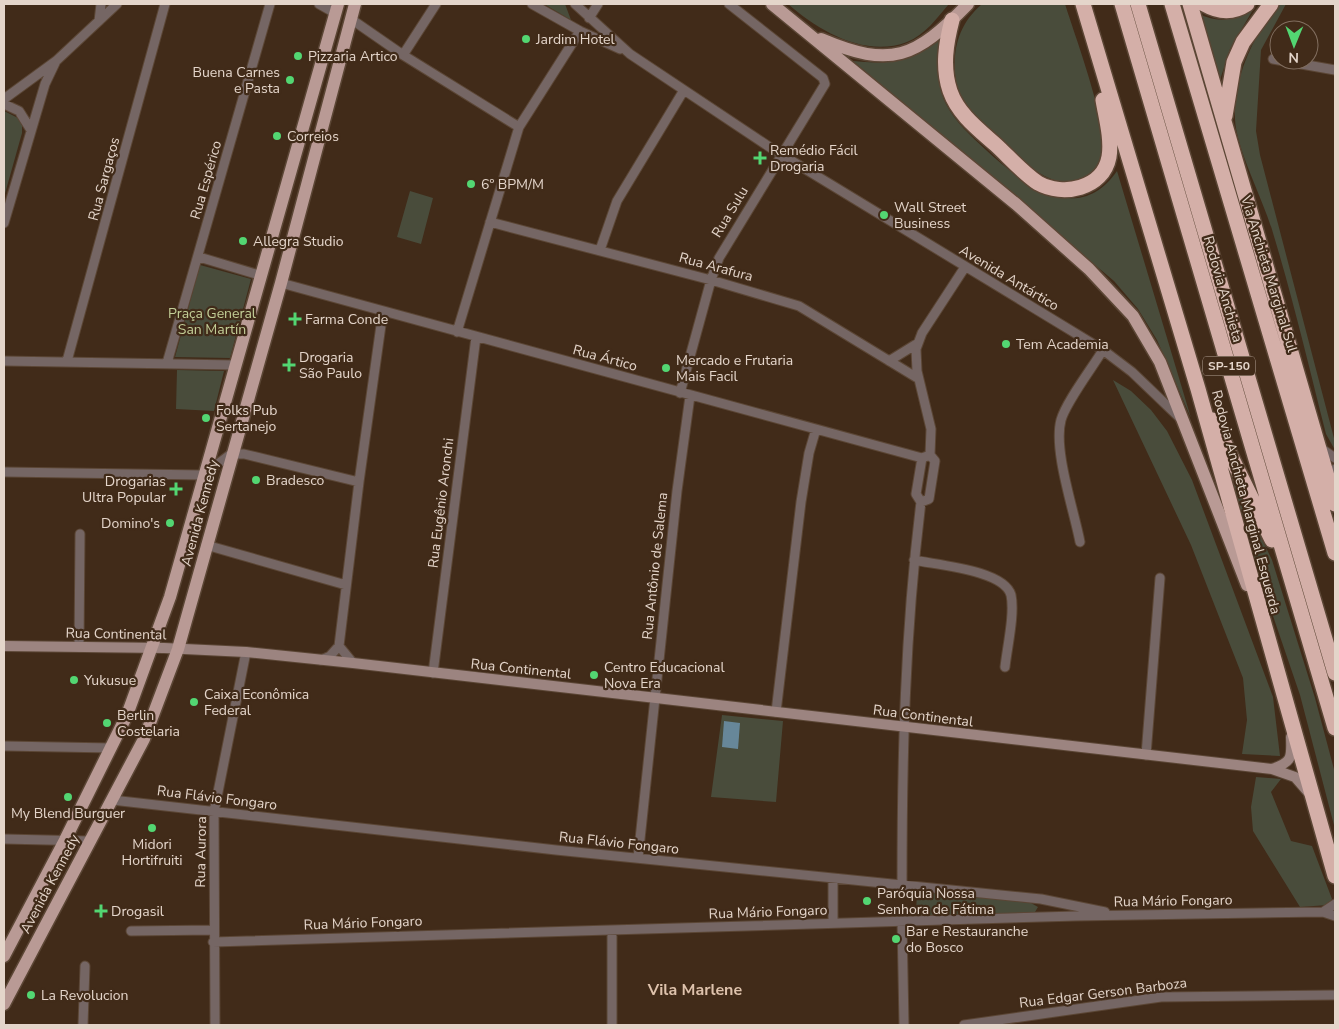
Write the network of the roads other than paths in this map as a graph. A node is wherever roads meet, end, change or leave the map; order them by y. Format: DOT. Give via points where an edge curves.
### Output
graph roads {
  1 [pos="101,4"];
  2 [pos="116,4"];
  3 [pos="165,4"];
  4 [pos="270,4"];
  5 [pos="318,4"];
  6 [pos="355,4"];
  7 [pos="436,4"];
  8 [pos="532,4"];
  9 [pos="574,4"];
  10 [pos="598,4"];
  11 [pos="729,4"];
  12 [pos="772,4"];
  13 [pos="968,4"];
  14 [pos="1083,4"];
  15 [pos="1122,4"];
  16 [pos="1138,4"];
  17 [pos="1172,4"];
  18 [pos="1190,4"];
  19 [pos="1204,4"];
  20 [pos="1247,4"];
  21 [pos="1271,4"];
  22 [pos="336,9"];
  23 [pos="589,18"];
  24 [pos="352,19"];
  25 [pos="952,20"];
  26 [pos="99,21"];
  27 [pos="580,31"];
  28 [pos="807,33"];
  29 [pos="1096,52"];
  30 [pos="630,54"];
  31 [pos="403,55"];
  32 [pos="56,61"];
  33 [pos="1319,67"];
  34 [pos="1335,70"];
  35 [pos="684,90"];
  36 [pos="4,98"];
  37 [pos="4,104"];
  38 [pos="1224,122"];
  39 [pos="519,127"];
  40 [pos="31,130"];
  41 [pos="782,155"];
  42 [pos="490,222"];
  43 [pos="4,223"];
  44 [pos="600,250"];
  45 [pos="198,257"];
  46 [pos="965,267"];
  47 [pos="260,275"];
  48 [pos="710,280"];
  49 [pos="281,283"];
  50 [pos="383,311"];
  51 [pos="457,332"];
  52 [pos="476,337"];
  53 [pos="918,342"];
  54 [pos="1103,350"];
  55 [pos="889,360"];
  56 [pos="4,361"];
  57 [pos="67,361"];
  58 [pos="168,363"];
  59 [pos="235,365"];
  60 [pos="919,379"];
  61 [pos="1198,389"];
  62 [pos="680,393"];
  63 [pos="690,396"];
  64 [pos="1187,426"];
  65 [pos="816,429"];
  66 [pos="1318,445"];
  67 [pos="232,454"];
  68 [pos="926,456"];
  69 [pos="1335,458"];
  70 [pos="1335,469"];
  71 [pos="4,472"];
  72 [pos="203,475"];
  73 [pos="359,482"];
  74 [pos="1333,498"];
  75 [pos="921,502"];
  76 [pos="80,534"];
  77 [pos="1080,542"];
  78 [pos="206,545"];
  79 [pos="1335,553"];
  80 [pos="914,560"];
  81 [pos="1160,578"];
  82 [pos="1292,580"];
  83 [pos="346,584"];
  84 [pos="1266,636"];
  85 [pos="4,646"];
  86 [pos="339,646"];
  87 [pos="79,647"];
  88 [pos="152,648"];
  89 [pos="178,649"];
  90 [pos="246,652"];
  91 [pos="321,660"];
  92 [pos="352,664"];
  93 [pos="1005,668"];
  94 [pos="433,673"];
  95 [pos="1335,673"];
  96 [pos="654,698"];
  97 [pos="776,712"];
  98 [pos="1289,715"];
  99 [pos="903,728"];
  100 [pos="1335,728"];
  101 [pos="4,746"];
  102 [pos="112,748"];
  103 [pos="1146,755"];
  104 [pos="1272,769"];
  105 [pos="112,800"];
  106 [pos="1315,804"];
  107 [pos="214,812"];
  108 [pos="4,839"];
  109 [pos="65,840"];
  110 [pos="90,841"];
  111 [pos="638,858"];
  112 [pos="1335,876"];
  113 [pos="833,879"];
  114 [pos="902,885"];
  115 [pos="1041,900"];
  116 [pos="1335,904"];
  117 [pos="1323,912"];
  118 [pos="1122,915"];
  119 [pos="1335,916"];
  120 [pos="1040,917"];
  121 [pos="902,922"];
  122 [pos="834,923"];
  123 [pos="213,930"];
  124 [pos="612,930"];
  125 [pos="131,931"];
  126 [pos="213,942"];
  127 [pos="4,956"];
  128 [pos="85,966"];
  129 [pos="1335,995"];
  130 [pos="4,1004"];
  131 [pos="83,1025"];
  132 [pos="215,1025"];
  133 [pos="612,1025"];
  134 [pos="904,1025"];
  135 [pos="964,1025"];
  1 -- 26 [label="street"];
  2 -- 26 [label="street"];
  3 -- 57 [label="street, Rua Sargaços"];
  4 -- 45 [label="street, Rua Espérico"];
  5 -- 22 [label="street"];
  6 -- 24 [label="main road, Avenida Kennedy"];
  7 -- 31 [label="street"];
  8 -- 27 [label="street, Avenida Antártico"];
  9 -- 23 [label="street, Avenida Antártico"];
  10 -- 23 [label="street"];
  11 -- 41 [label="street, Rua Sulu" via="822,78 824,87"];
  12 -- 28 [label="main road"];
  13 -- 25 [label="main road"];
  14 -- 29 [label="highway, SP-150"];
  15 -- 82 [label="highway, Rodovia Anchieta / SP-150"];
  16 -- 95 [label="highway, Rodovia Anchieta / SP-150"];
  17 -- 79 [label="highway, Via Anchieta Marginal Sul / SP-150"];
  18 -- 38 [label="highway"];
  19 -- 20 [label="highway" via="1215,10 1228,11"];
  21 -- 38 [label="highway" via="1243,42 1234,62"];
  22 -- 47 [label="main road, Avenida Kennedy"];
  23 -- 30 [label="street, Avenida Antártico"];
  24 -- 31 [label="street"];
  24 -- 49 [label="main road, Avenida Kennedy"];
  25 -- 28 [label="main road" via="914,48 891,56 854,52"];
  25 -- 29 [label="highway" via="945,58 946,75 959,109 1032,178 1054,189 1069,190 1088,184 1103,170 1108,158 1109,140"];
  26 -- 32 [label="street"];
  27 -- 30 [label="street, Avenida Antártico"];
  27 -- 39 [label="street"];
  28 -- 64 [label="main road" via="1016,204 1103,282 1140,325 1160,362"];
  29 -- 61 [label="highway, Rodovia Anchieta Marginal Esquerda / SP-150"];
  30 -- 35 [label="street, Avenida Antártico"];
  31 -- 39 [label="street"];
  32 -- 36 [label="street"];
  32 -- 40 [label="street" via="46,80"];
  33 -- 34 [label="street"];
  35 -- 41 [label="street, Avenida Antártico"];
  35 -- 44 [label="street" via="617,202"];
  37 -- 40 [label="street" via="19,111"];
  38 -- 66 [label="highway"];
  39 -- 42 [label="street"];
  40 -- 43 [label="street"];
  41 -- 46 [label="street, Avenida Antártico"];
  41 -- 48 [label="street, Rua Sulu" via="732,233"];
  42 -- 44 [label="street, Rua Arafura"];
  42 -- 51 [label="street"];
  44 -- 48 [label="street, Rua Arafura"];
  45 -- 47 [label="street"];
  45 -- 58 [label="street, Rua Espérico"];
  46 -- 53 [label="street"];
  46 -- 54 [label="street, Avenida Antártico"];
  47 -- 59 [label="main road, Avenida Kennedy"];
  48 -- 55 [label="street, Rua Arafura" via="799,306"];
  48 -- 62 [label="street, Rua Sulu"];
  49 -- 50 [label="street, Rua Ártico"];
  49 -- 67 [label="main road, Avenida Kennedy"];
  50 -- 51 [label="street, Rua Ártico"];
  50 -- 73 [label="street"];
  51 -- 52 [label="street, Rua Ártico"];
  52 -- 62 [label="street, Rua Ártico"];
  52 -- 94 [label="street, Rua Eugênio Aronchi"];
  53 -- 55 [label="street"];
  53 -- 60 [label="street"];
  54 -- 64 [label="street, Avenida Antártico" via="1145,384"];
  54 -- 77 [label="street" via="1063,414 1060,428 1060,447"];
  55 -- 60 [label="street, Rua Arafura"];
  56 -- 57 [label="street"];
  57 -- 58 [label="street"];
  58 -- 59 [label="street"];
  59 -- 72 [label="main road, Avenida Kennedy"];
  60 -- 68 [label="street" via="931,429"];
  61 -- 82 [label="highway"];
  61 -- 84 [label="highway, Rodovia Anchieta Marginal Esquerda / SP-150"];
  62 -- 63 [label="street, Rua Ártico"];
  63 -- 65 [label="street, Rua Ártico"];
  63 -- 96 [label="street, Rua Antônio de Salema"];
  64 -- 84 [label="main road"];
  65 -- 68 [label="street, Rua Ártico"];
  65 -- 97 [label="street" via="801,502"];
  66 -- 69 [label="street"];
  66 -- 74 [label="highway"];
  67 -- 72 [label="street"];
  67 -- 73 [label="street" via="244,454"];
  67 -- 78 [label="main road, Avenida Kennedy"];
  68 -- 75 [label="street" via="916,494"];
  68 -- 75 [label="street" via="935,461 929,496 927,501"];
  70 -- 74 [label="street"];
  71 -- 72 [label="street"];
  72 -- 88 [label="main road, Avenida Kennedy" via="170,597"];
  73 -- 83 [label="street"];
  75 -- 80 [label="street"];
  76 -- 87 [label="street"];
  78 -- 83 [label="street"];
  78 -- 89 [label="main road, Avenida Kennedy"];
  80 -- 93 [label="street" via="987,575 1005,585 1012,606"];
  80 -- 99 [label="street"];
  81 -- 103 [label="street"];
  82 -- 100 [label="highway, Rodovia Anchieta / SP-150"];
  83 -- 86 [label="street"];
  84 -- 98 [label="highway, Rodovia Anchieta Marginal Esquerda / SP-150"];
  85 -- 87 [label="street, Rua Continental"];
  86 -- 91 [label="street"];
  86 -- 92 [label="street"];
  87 -- 88 [label="street, Rua Continental"];
  88 -- 89 [label="street, Rua Continental"];
  88 -- 102 [label="main road, Avenida Kennedy"];
  89 -- 90 [label="street, Rua Continental"];
  89 -- 105 [label="main road, Avenida Kennedy" via="151,723"];
  90 -- 91 [label="street, Rua Continental"];
  90 -- 107 [label="street, Rua Aurora"];
  91 -- 92 [label="street, Rua Continental"];
  92 -- 94 [label="street, Rua Continental"];
  94 -- 96 [label="street, Rua Continental"];
  96 -- 97 [label="street, Rua Continental"];
  96 -- 111 [label="street, Rua Antônio de Salema"];
  97 -- 99 [label="street, Rua Continental"];
  98 -- 104 [label="street" via="1290,760"];
  98 -- 106 [label="highway, Rodovia Anchieta Marginal Esquerda / SP-150"];
  99 -- 103 [label="street, Rua Continental"];
  99 -- 114 [label="street"];
  101 -- 102 [label="street"];
  102 -- 109 [label="main road, Avenida Kennedy"];
  103 -- 104 [label="street, Rua Continental"];
  104 -- 106 [label="street, Rua Continental" via="1301,781"];
  105 -- 107 [label="street, Rua Flávio Fongaro"];
  105 -- 110 [label="main road, Avenida Kennedy"];
  106 -- 112 [label="highway, Rodovia Anchieta Marginal Esquerda / SP-150"];
  107 -- 111 [label="street, Rua Flávio Fongaro"];
  107 -- 123 [label="street, Rua Aurora"];
  108 -- 109 [label="street"];
  109 -- 110 [label="street"];
  109 -- 127 [label="main road, Avenida Kennedy"];
  110 -- 130 [label="main road, Avenida Kennedy"];
  111 -- 113 [label="street, Rua Flávio Fongaro"];
  113 -- 114 [label="street, Rua Flávio Fongaro"];
  113 -- 122 [label="street"];
  114 -- 115 [label="street, Rua Flávio Fongaro"];
  115 -- 118 [label="street, Rua Flávio Fongaro"];
  115 -- 120 [label="street" via="1043,909"];
  116 -- 117 [label="street"];
  117 -- 118 [label="street, Rua Mário Fongaro"];
  117 -- 119 [label="street"];
  118 -- 120 [label="street, Rua Mário Fongaro"];
  120 -- 121 [label="street, Rua Mário Fongaro"];
  121 -- 122 [label="street, Rua Mário Fongaro"];
  121 -- 134 [label="street"];
  122 -- 124 [label="street, Rua Mário Fongaro"];
  123 -- 125 [label="street"];
  123 -- 126 [label="street, Rua Aurora"];
  124 -- 126 [label="street, Rua Mário Fongaro"];
  124 -- 133 [label="street"];
  126 -- 132 [label="street, Rua Aurora"];
  128 -- 131 [label="street"];
  129 -- 135 [label="street, Rua Edgar Gerson Barboza" via="1161,997"];
}
